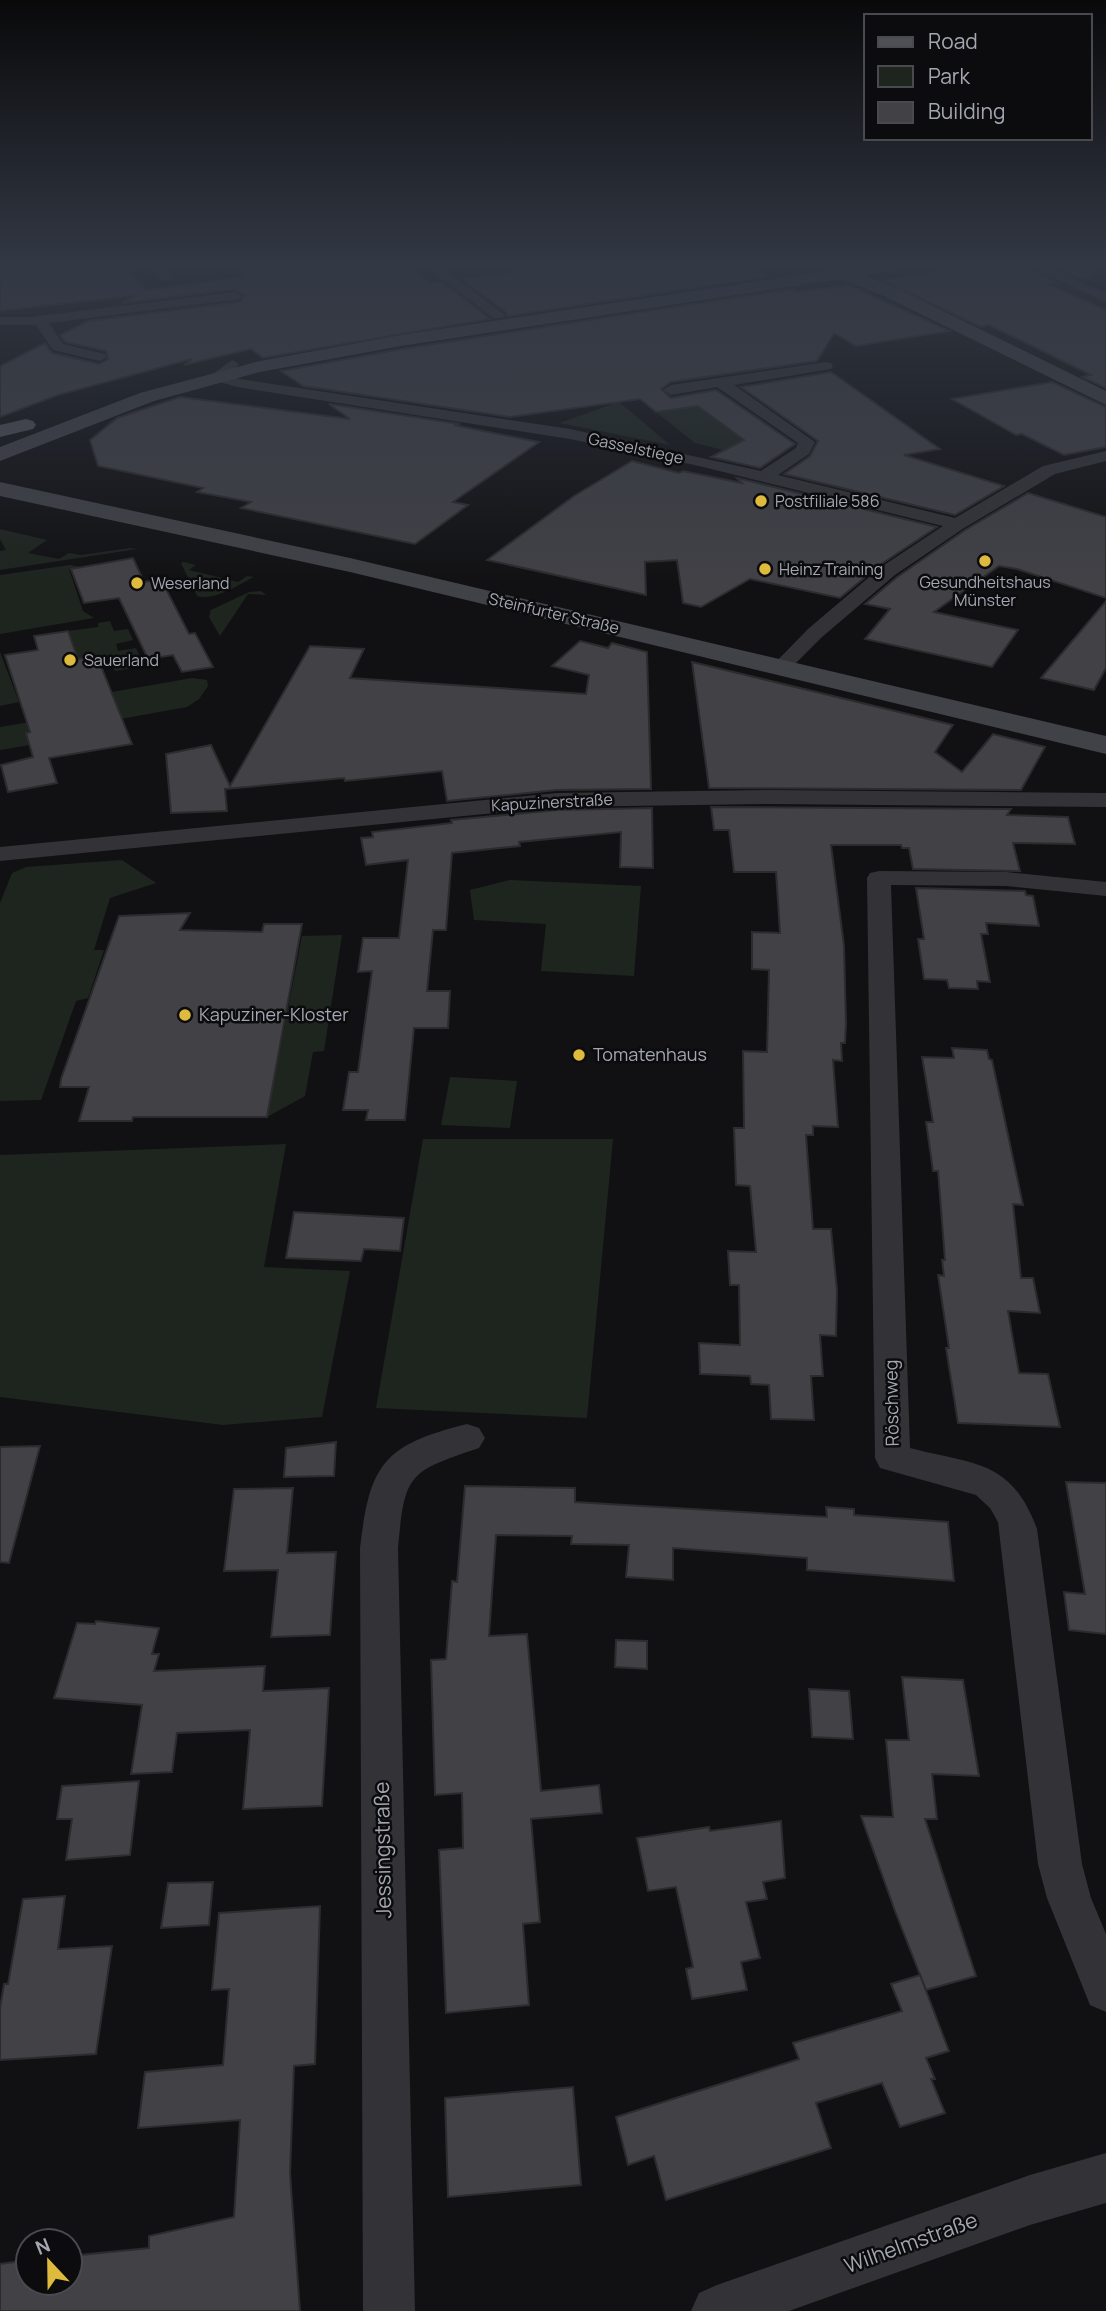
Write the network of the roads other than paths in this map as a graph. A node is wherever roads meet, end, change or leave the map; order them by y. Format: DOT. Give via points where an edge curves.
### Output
graph roads {
  1 [pos="230,369"];
  2 [pos="232,369"];
  3 [pos="808,369"];
  4 [pos="1045,369"];
  5 [pos="225,370"];
  6 [pos="721,383"];
  7 [pos="671,390"];
  8 [pos="1106,399"];
  9 [pos="33,431"];
  10 [pos="0,433"];
  11 [pos="0,455"];
  12 [pos="1106,456"];
  13 [pos="35,462"];
  14 [pos="0,473"];
  15 [pos="764,477"];
  16 [pos="0,489"];
  17 [pos="958,524"];
  18 [pos="788,659"];
  19 [pos="1106,722"];
  20 [pos="1106,745"];
  21 [pos="1106,800"];
  22 [pos="0,853"];
  23 [pos="1106,889"];
  24 [pos="467,1438"];
  25 [pos="1106,1989"];
  26 [pos="1106,2178"];
  27 [pos="389,2311"];
  28 [pos="717,2311"];
  1 -- 5 [label="main road"];
  2 -- 5 [label="main road"];
  3 -- 6 [label="street"];
  4 -- 8 [label="main road"];
  5 -- 9 [label="main road"];
  5 -- 15 [label="street, Gasselstiege" via="237,383 550,430"];
  6 -- 7 [label="street"];
  6 -- 15 [label="street" via="807,442 803,450"];
  9 -- 10 [label="main road"];
  9 -- 11 [label="main road"];
  9 -- 13 [label="main road"];
  12 -- 17 [label="street" via="1049,470"];
  14 -- 18 [label="main road, Steinfurter Straße" via="73,484 442,573 601,605"];
  15 -- 17 [label="street, Gasselstiege"];
  16 -- 18 [label="main road, Steinfurter Straße"];
  17 -- 18 [label="street" via="888,571"];
  18 -- 19 [label="main road, Steinfurter Straße"];
  18 -- 20 [label="main road, Steinfurter Straße"];
  21 -- 22 [label="street, Kapuzinerstraße" via="557,800"];
  23 -- 25 [label="street, Röschweg" via="1006,879 879,878 893,1458 987,1483 1014,1515 1059,1864"];
  24 -- 27 [label="street, Jessingstraße" via="438,1445 413,1458 396,1475 386,1494 379,1548"];
  26 -- 28 [label="street, Wilhelmstraße" via="1030,2200"];
}
